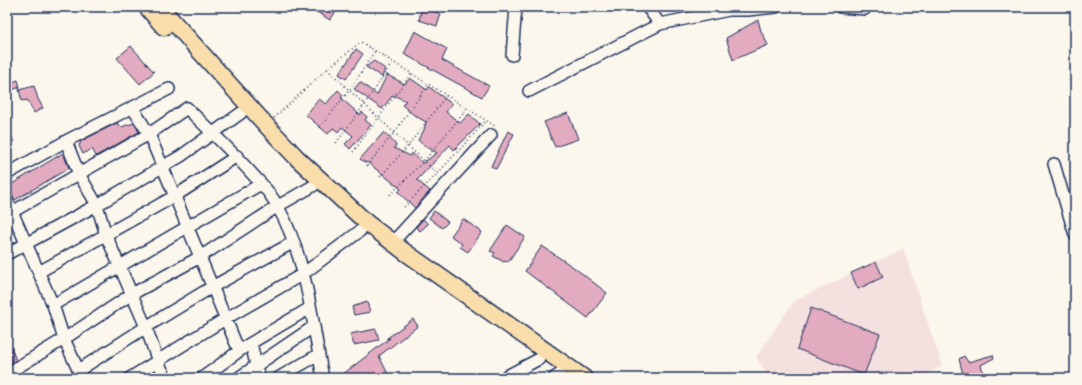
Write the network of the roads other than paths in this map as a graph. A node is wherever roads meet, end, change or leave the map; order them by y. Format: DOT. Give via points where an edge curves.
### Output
graph roads {
  1 [pos="147,7"];
  2 [pos="160,7"];
  3 [pos="516,7"];
  4 [pos="647,7"];
  5 [pos="776,7"];
  6 [pos="840,7"];
  7 [pos="865,9"];
  8 [pos="660,24"];
  9 [pos="512,55"];
  10 [pos="169,89"];
  11 [pos="530,91"];
  12 [pos="132,107"];
  13 [pos="241,113"];
  14 [pos="149,134"];
  15 [pos="213,134"];
  16 [pos="490,136"];
  17 [pos="66,141"];
  18 [pos="237,156"];
  19 [pos="1054,164"];
  20 [pos="163,167"];
  21 [pos="7,174"];
  22 [pos="79,174"];
  23 [pos="261,184"];
  24 [pos="313,186"];
  25 [pos="175,196"];
  26 [pos="7,200"];
  27 [pos="97,205"];
  28 [pos="278,206"];
  29 [pos="12,212"];
  30 [pos="1072,217"];
  31 [pos="188,227"];
  32 [pos="360,231"];
  33 [pos="106,235"];
  34 [pos="1075,235"];
  35 [pos="294,242"];
  36 [pos="392,243"];
  37 [pos="27,244"];
  38 [pos="7,254"];
  39 [pos="200,257"];
  40 [pos="119,267"];
  41 [pos="39,272"];
  42 [pos="303,274"];
  43 [pos="212,287"];
  44 [pos="132,294"];
  45 [pos="53,306"];
  46 [pos="310,308"];
  47 [pos="225,319"];
  48 [pos="146,327"];
  49 [pos="313,327"];
  50 [pos="64,339"];
  51 [pos="251,343"];
  52 [pos="239,351"];
  53 [pos="318,355"];
  54 [pos="539,359"];
  55 [pos="158,362"];
  56 [pos="256,366"];
  57 [pos="81,374"];
  58 [pos="321,377"];
  59 [pos="560,377"];
  60 [pos="17,378"];
  61 [pos="130,378"];
  62 [pos="166,378"];
  63 [pos="202,378"];
  64 [pos="238,378"];
  65 [pos="259,378"];
  66 [pos="278,378"];
  67 [pos="503,378"];
  68 [pos="584,378"];
  1 -- 13 [label="highway"];
  2 -- 36 [label="highway" via="297,158"];
  3 -- 9 [label="street"];
  4 -- 8 [label="street"];
  5 -- 8 [label="street" via="729,10"];
  6 -- 7 [label="street"];
  8 -- 11 [label="street"];
  10 -- 12 [label="street"];
  12 -- 14 [label="street"];
  12 -- 17 [label="street"];
  13 -- 15 [label="street"];
  13 -- 24 [label="highway"];
  14 -- 15 [label="street" via="187,108"];
  14 -- 20 [label="street"];
  14 -- 22 [label="street"];
  15 -- 18 [label="street"];
  15 -- 20 [label="street"];
  16 -- 36 [label="street"];
  17 -- 21 [label="street"];
  17 -- 22 [label="street"];
  18 -- 23 [label="street"];
  18 -- 25 [label="street"];
  19 -- 30 [label="street"];
  20 -- 25 [label="street"];
  20 -- 27 [label="street"];
  22 -- 27 [label="street"];
  22 -- 29 [label="street"];
  23 -- 28 [label="street"];
  23 -- 31 [label="street"];
  24 -- 28 [label="street"];
  24 -- 32 [label="highway"];
  25 -- 31 [label="street"];
  25 -- 33 [label="street"];
  26 -- 29 [label="street"];
  27 -- 33 [label="street"];
  27 -- 37 [label="street"];
  28 -- 35 [label="street"];
  28 -- 39 [label="street"];
  29 -- 37 [label="street"];
  30 -- 34 [label="street"];
  31 -- 39 [label="street"];
  31 -- 40 [label="street"];
  32 -- 42 [label="street"];
  32 -- 54 [label="highway" via="398,261"];
  33 -- 40 [label="street"];
  33 -- 41 [label="street"];
  35 -- 42 [label="street"];
  35 -- 43 [label="street"];
  36 -- 68 [label="highway"];
  37 -- 38 [label="street"];
  37 -- 41 [label="street"];
  39 -- 43 [label="street"];
  39 -- 44 [label="street"];
  40 -- 44 [label="street"];
  40 -- 45 [label="street"];
  41 -- 45 [label="street"];
  42 -- 46 [label="street"];
  42 -- 47 [label="street"];
  43 -- 47 [label="street"];
  43 -- 48 [label="street"];
  44 -- 48 [label="street"];
  44 -- 50 [label="street"];
  45 -- 50 [label="street"];
  46 -- 49 [label="street"];
  46 -- 51 [label="street"];
  47 -- 52 [label="street"];
  47 -- 55 [label="street"];
  48 -- 55 [label="street"];
  48 -- 57 [label="street"];
  49 -- 53 [label="street"];
  49 -- 56 [label="street"];
  50 -- 57 [label="street"];
  50 -- 60 [label="street" via="13,370"];
  51 -- 52 [label="street"];
  51 -- 56 [label="street"];
  52 -- 63 [label="street"];
  53 -- 58 [label="street"];
  53 -- 66 [label="street"];
  54 -- 59 [label="highway"];
  54 -- 67 [label="street"];
  55 -- 61 [label="street"];
  55 -- 62 [label="street"];
  56 -- 64 [label="street"];
  56 -- 65 [label="street"];
}
